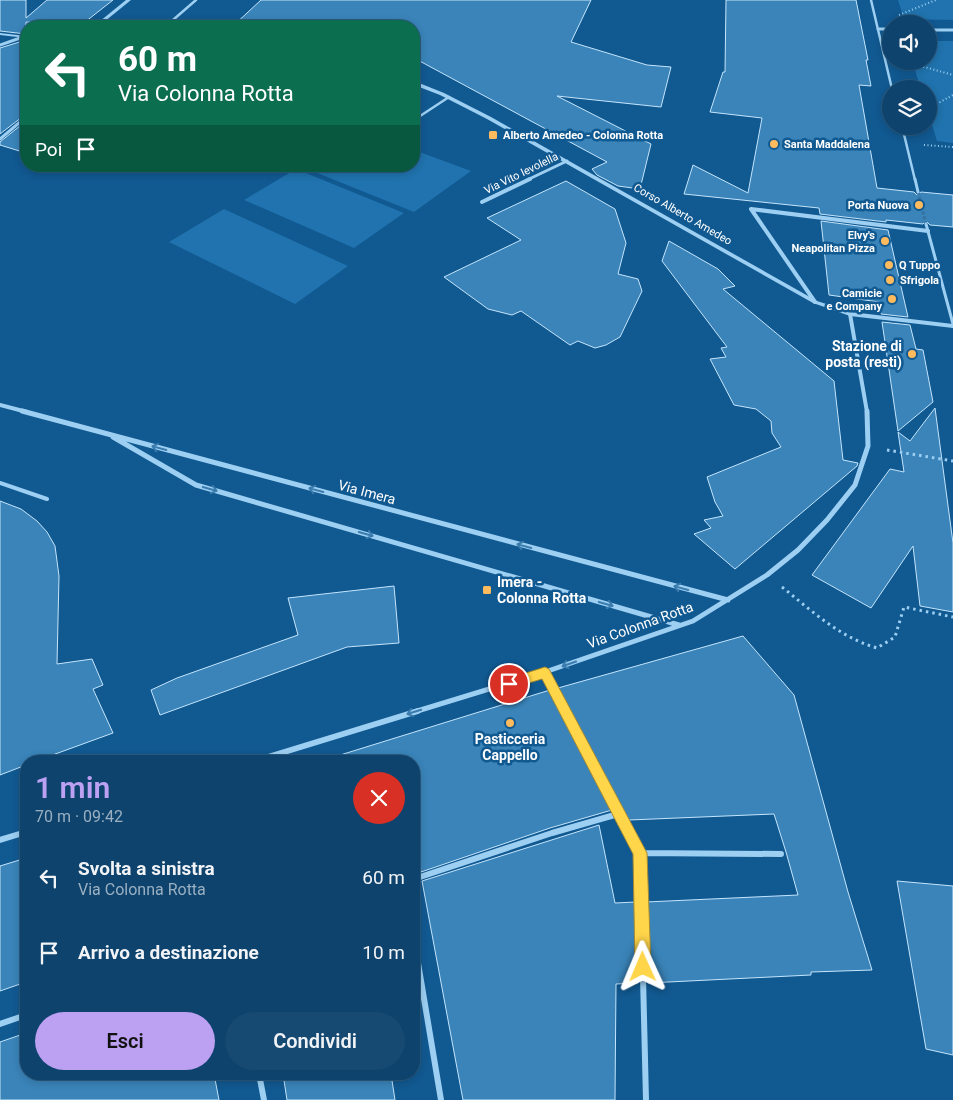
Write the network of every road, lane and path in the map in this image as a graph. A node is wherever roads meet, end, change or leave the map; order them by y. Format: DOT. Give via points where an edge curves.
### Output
graph roads {
  1 [pos="129,0"];
  2 [pos="196,0"];
  3 [pos="871,0"];
  4 [pos="936,0"];
  5 [pos="104,20"];
  6 [pos="173,20"];
  7 [pos="878,29"];
  8 [pos="882,29"];
  9 [pos="937,30"];
  10 [pos="953,30"];
  11 [pos="0,34"];
  12 [pos="20,36"];
  13 [pos="20,38"];
  14 [pos="0,45"];
  15 [pos="935,70"];
  16 [pos="953,75"];
  17 [pos="890,80"];
  18 [pos="420,86"];
  19 [pos="953,95"];
  20 [pos="449,98"];
  21 [pos="937,102"];
  22 [pos="420,116"];
  23 [pos="20,122"];
  24 [pos="904,135"];
  25 [pos="0,139"];
  26 [pos="906,143"];
  27 [pos="953,147"];
  28 [pos="567,161"];
  29 [pos="918,192"];
  30 [pos="482,202"];
  31 [pos="926,224"];
  32 [pos="928,231"];
  33 [pos="815,302"];
  34 [pos="850,314"];
  35 [pos="953,325"];
  36 [pos="0,405"];
  37 [pos="106,433"];
  38 [pos="868,446"];
  39 [pos="953,462"];
  40 [pos="0,483"];
  41 [pos="47,499"];
  42 [pos="768,576"];
  43 [pos="728,600"];
  44 [pos="953,616"];
  45 [pos="680,625"];
  46 [pos="545,672"];
  47 [pos="275,755"];
  48 [pos="618,814"];
  49 [pos="20,834"];
  50 [pos="0,840"];
  51 [pos="640,853"];
  52 [pos="781,854"];
  53 [pos="420,877"];
  54 [pos="420,975"];
  55 [pos="20,1017"];
  56 [pos="0,1024"];
  57 [pos="260,1080"];
  58 [pos="264,1100"];
  59 [pos="441,1100"];
  60 [pos="646,1100"];
  1 -- 5 [label="street"];
  2 -- 6 [label="street"];
  3 -- 7 [label="street"];
  4 -- 7 [label="path" via="902,13"];
  7 -- 8 [label="street"];
  7 -- 17 [label="street"];
  9 -- 10 [label="street"];
  11 -- 12 [label="street"];
  13 -- 14 [label="street"];
  15 -- 16 [label="path"];
  18 -- 20 [label="street, Corso Alberto Amedeo"];
  19 -- 21 [label="path"];
  20 -- 22 [label="lane"];
  20 -- 28 [label="street, Corso Alberto Amedeo"];
  23 -- 25 [label="street"];
  24 -- 26 [label="street"];
  26 -- 27 [label="path"];
  26 -- 29 [label="street"];
  28 -- 30 [label="street, Via Vito Ievolella"];
  28 -- 33 [label="street, Corso Alberto Amedeo"];
  31 -- 32 [label="street"];
  32 -- 33 [label="street" via="751,209"];
  32 -- 35 [label="street"];
  33 -- 34 [label="street, Corso Alberto Amedeo"];
  34 -- 35 [label="street, Corso Alberto Amedeo"];
  34 -- 38 [label="street, Via Colonna Rotta"];
  36 -- 37 [label="street, Via Imera"];
  43 -- 37 [label="street, Via Imera, one-way"];
  37 -- 45 [label="street, one-way" via="196,485"];
  38 -- 39 [label="path"];
  38 -- 42 [label="street, Via Colonna Rotta" via="855,485 827,520"];
  40 -- 41 [label="lane"];
  42 -- 43 [label="street, Via Colonna Rotta"];
  42 -- 44 [label="path" via="836,630 857,642 877,648 895,637 904,607"];
  43 -- 45 [label="street, Via Colonna Rotta"];
  45 -- 46 [label="street, Via Colonna Rotta, one-way"];
  46 -- 47 [label="street, Via Colonna Rotta, one-way"];
  46 -- 48 [label="street"];
  48 -- 51 [label="street"];
  48 -- 53 [label="street"];
  49 -- 50 [label="street"];
  51 -- 52 [label="street"];
  51 -- 60 [label="street"];
  54 -- 59 [label="street"];
  55 -- 56 [label="street"];
  57 -- 58 [label="street"];
}
